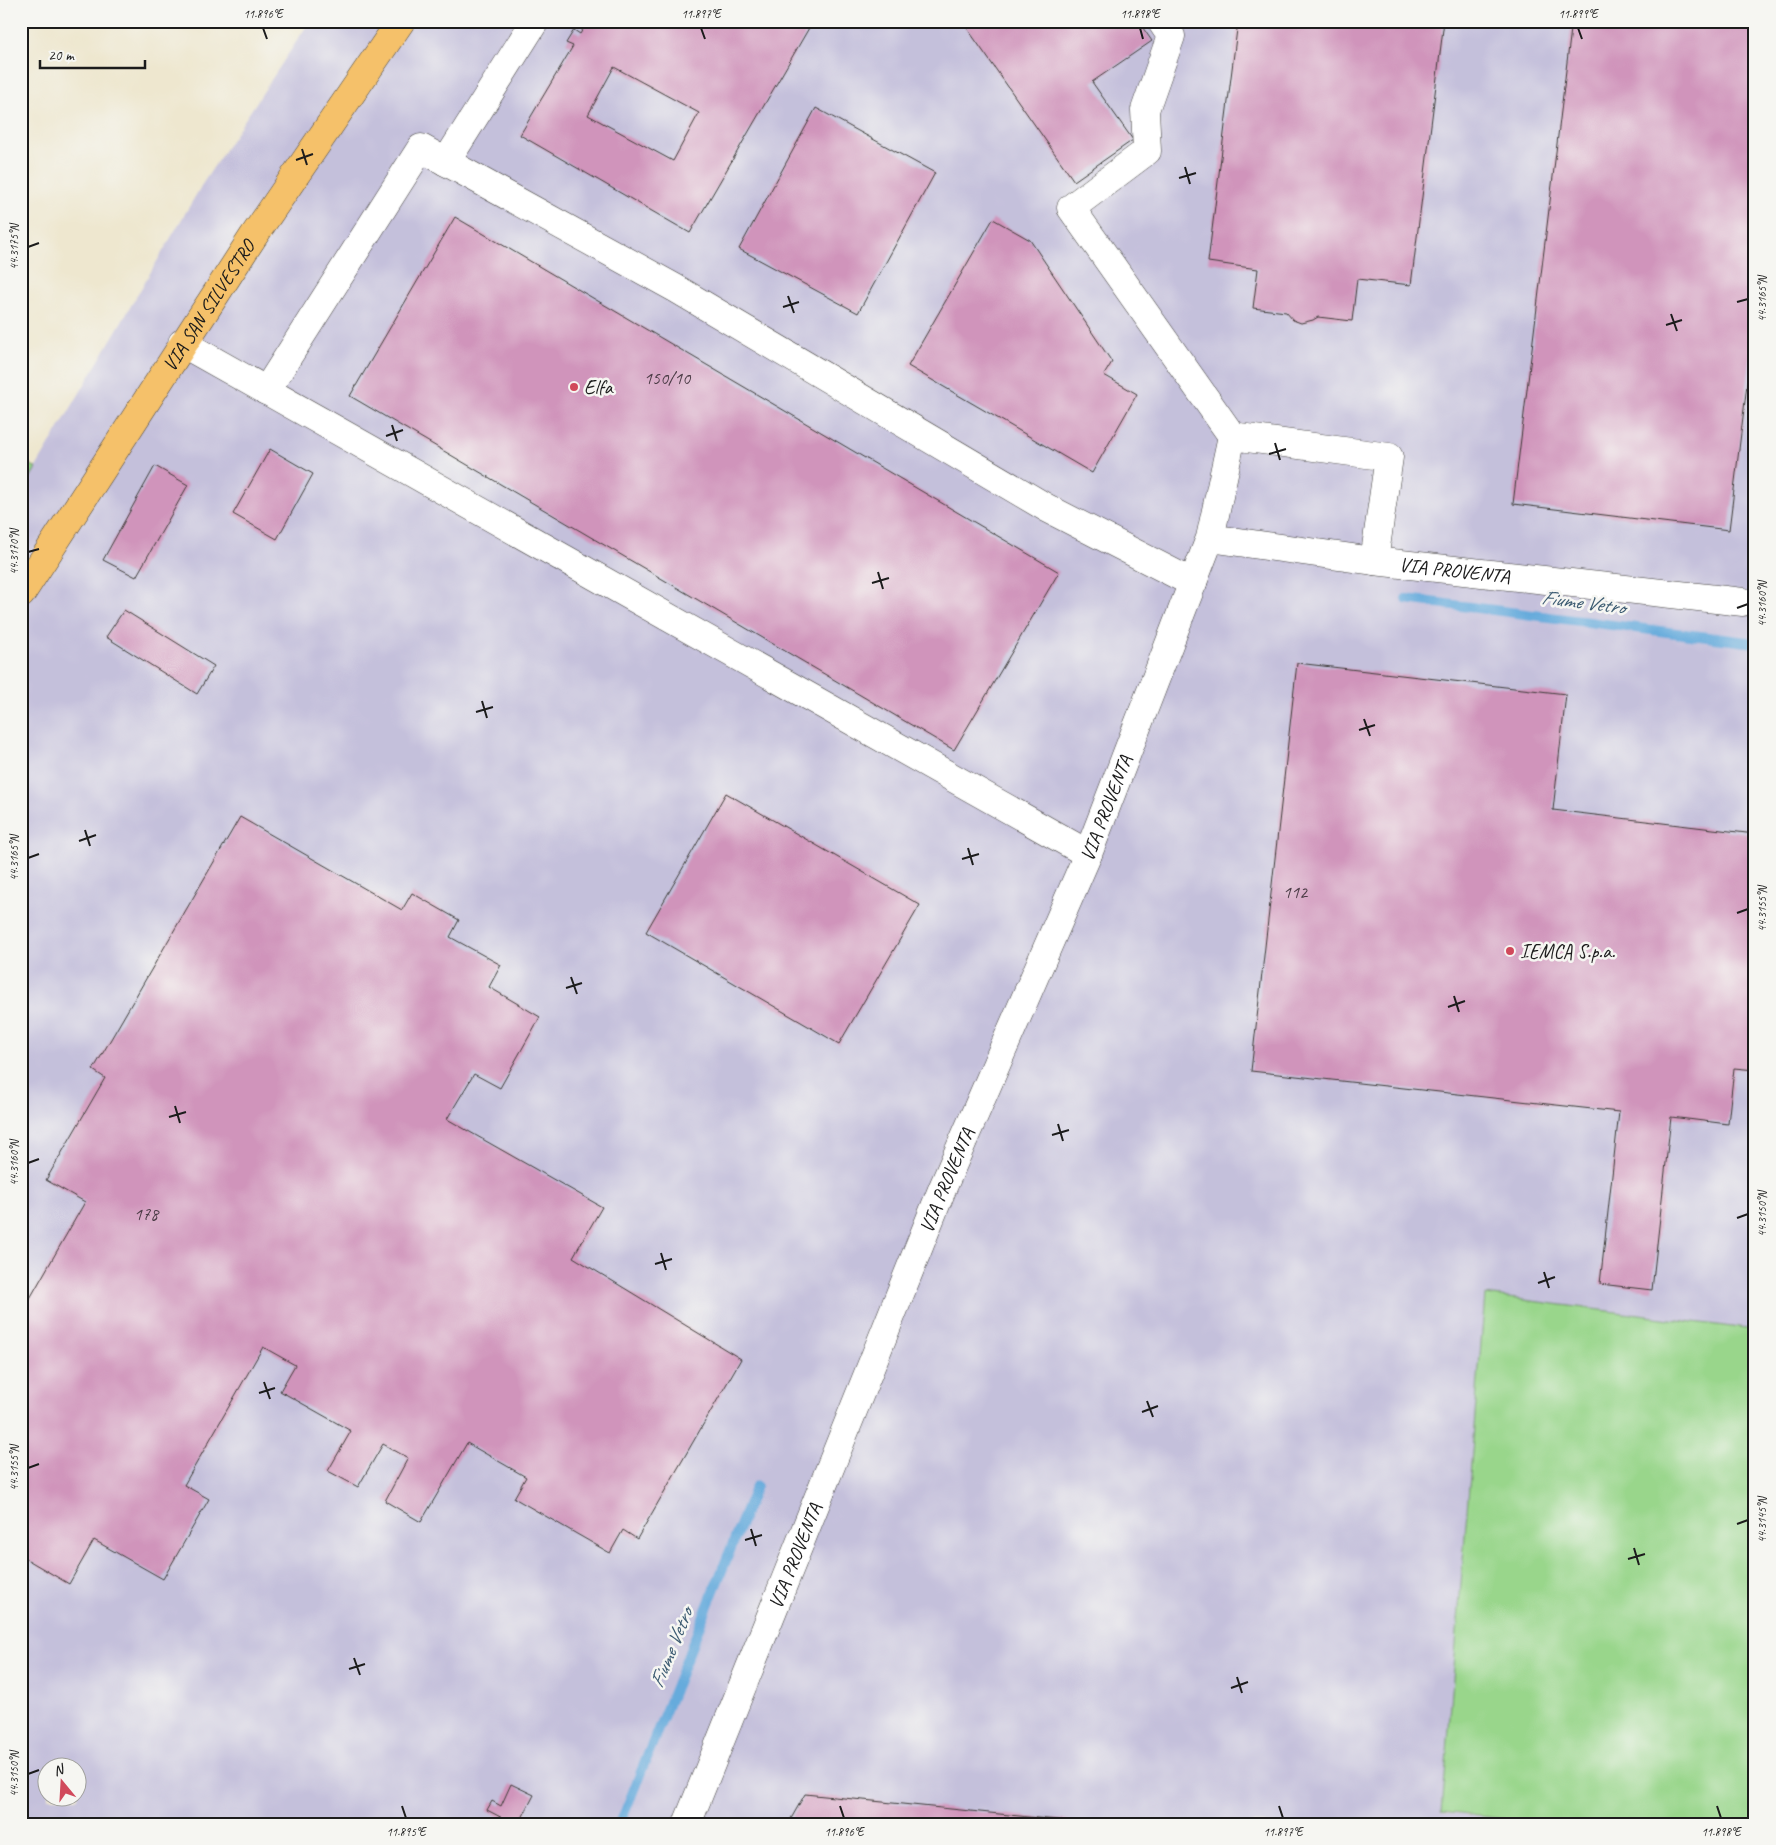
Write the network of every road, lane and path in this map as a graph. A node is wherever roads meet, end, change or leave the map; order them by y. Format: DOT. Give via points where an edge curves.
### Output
graph roads {
  1 [pos="401,21"];
  2 [pos="535,21"];
  3 [pos="1160,21"];
  4 [pos="446,162"];
  5 [pos="182,343"];
  6 [pos="266,391"];
  7 [pos="1232,436"];
  8 [pos="1210,538"];
  9 [pos="1374,561"];
  10 [pos="1193,583"];
  11 [pos="21,594"];
  12 [pos="1744,602"];
  13 [pos="1088,854"];
  14 [pos="687,1824"];
  1 -- 5 [label="main road, VIA SAN SILVESTRO"];
  2 -- 4 [label="street"];
  3 -- 7 [label="street" via="1171,36 1145,110 1147,151 1071,208"];
  4 -- 6 [label="street" via="421,148"];
  4 -- 10 [label="street" via="675,288 1046,508"];
  5 -- 6 [label="street"];
  5 -- 11 [label="main road, VIA SAN SILVESTRO"];
  6 -- 13 [label="street"];
  7 -- 8 [label="street, VIA PROVENTA"];
  7 -- 9 [label="street, VIA PROVENTA" via="1390,457"];
  8 -- 9 [label="street, VIA PROVENTA"];
  8 -- 10 [label="street, VIA PROVENTA"];
  9 -- 12 [label="street, VIA PROVENTA"];
  10 -- 13 [label="street, VIA PROVENTA"];
  13 -- 14 [label="street, VIA PROVENTA" via="943,1187"];
}
